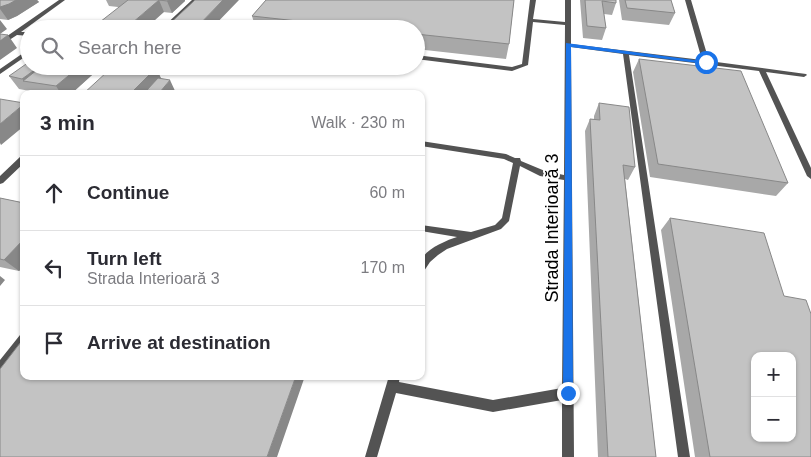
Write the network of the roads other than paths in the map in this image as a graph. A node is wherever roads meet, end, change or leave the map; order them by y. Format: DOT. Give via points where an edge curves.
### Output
graph roads {
  1 [pos="62,0"];
  2 [pos="195,0"];
  3 [pos="533,0"];
  4 [pos="568,0"];
  5 [pos="688,0"];
  6 [pos="34,20"];
  7 [pos="174,20"];
  8 [pos="530,20"];
  9 [pos="568,24"];
  10 [pos="20,30"];
  11 [pos="16,33"];
  12 [pos="20,33"];
  13 [pos="0,44"];
  14 [pos="568,45"];
  15 [pos="626,52"];
  16 [pos="20,58"];
  17 [pos="425,58"];
  18 [pos="706,62"];
  19 [pos="761,69"];
  20 [pos="0,72"];
  21 [pos="114,75"];
  22 [pos="804,75"];
  23 [pos="98,90"];
  24 [pos="425,144"];
  25 [pos="517,160"];
  26 [pos="20,162"];
  27 [pos="811,176"];
  28 [pos="568,178"];
  29 [pos="0,180"];
  30 [pos="425,229"];
  31 [pos="475,237"];
  32 [pos="425,260"];
  33 [pos="20,343"];
  34 [pos="0,368"];
  35 [pos="394,382"];
  36 [pos="568,393"];
  37 [pos="370,457"];
  38 [pos="568,457"];
  39 [pos="684,457"];
  1 -- 6 [label="lane"];
  2 -- 7 [label="lane"];
  3 -- 8 [label="lane"];
  4 -- 9 [label="lane, Strada Interioară 3"];
  5 -- 18 [label="lane"];
  8 -- 9 [label="lane"];
  8 -- 17 [label="lane" via="525,65 521,68"];
  9 -- 14 [label="lane, Strada Interioară 3"];
  10 -- 11 [label="lane"];
  11 -- 12 [label="lane"];
  11 -- 13 [label="lane"];
  14 -- 15 [label="lane"];
  14 -- 28 [label="lane, Strada Interioară 3"];
  15 -- 18 [label="lane"];
  15 -- 39 [label="lane"];
  16 -- 20 [label="lane"];
  18 -- 19 [label="lane"];
  19 -- 22 [label="lane"];
  19 -- 27 [label="lane"];
  21 -- 23 [label="lane"];
  24 -- 25 [label="lane"];
  25 -- 28 [label="lane" via="543,174"];
  25 -- 31 [label="lane" via="506,219 498,227"];
  26 -- 29 [label="lane"];
  28 -- 36 [label="lane, Strada Interioară 3"];
  30 -- 31 [label="lane"];
  31 -- 32 [label="lane" via="436,248"];
  33 -- 34 [label="lane"];
  35 -- 36 [label="lane" via="494,406"];
  35 -- 37 [label="lane"];
  36 -- 38 [label="lane, Strada Interioară 3"];
}
